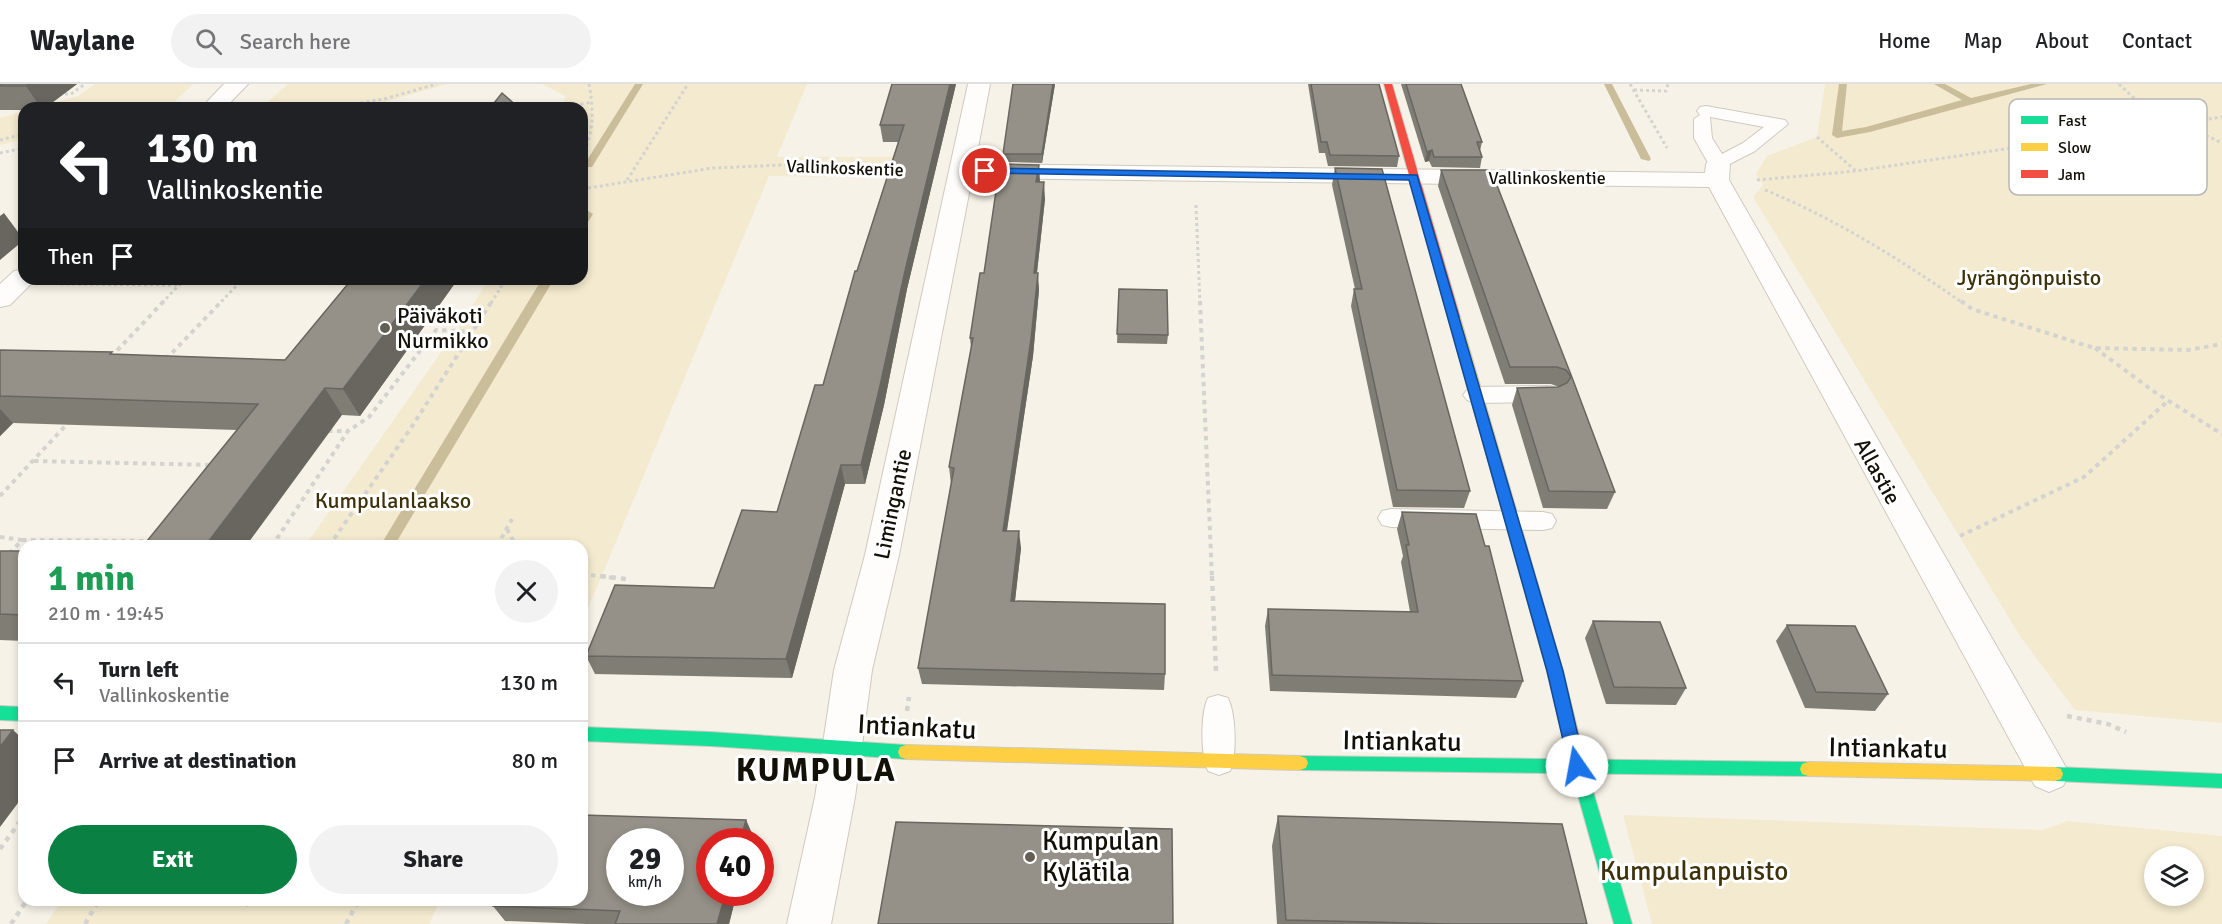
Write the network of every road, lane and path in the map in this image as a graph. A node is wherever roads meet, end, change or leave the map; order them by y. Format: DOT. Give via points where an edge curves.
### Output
graph roads {
  1 [pos="85,84"];
  2 [pos="237,84"];
  3 [pos="436,84"];
  4 [pos="589,84"];
  5 [pos="688,84"];
  6 [pos="979,84"];
  7 [pos="1388,84"];
  8 [pos="1630,84"];
  9 [pos="1668,84"];
  10 [pos="2119,84"];
  11 [pos="1633,90"];
  12 [pos="51,95"];
  13 [pos="2135,99"];
  14 [pos="218,102"];
  15 [pos="366,102"];
  16 [pos="592,102"];
  17 [pos="588,103"];
  18 [pos="2222,117"];
  19 [pos="2207,119"];
  20 [pos="18,136"];
  21 [pos="2207,136"];
  22 [pos="1818,137"];
  23 [pos="0,140"];
  24 [pos="2222,143"];
  25 [pos="588,146"];
  26 [pos="2009,148"];
  27 [pos="18,149"];
  28 [pos="0,153"];
  29 [pos="962,171"];
  30 [pos="1856,171"];
  31 [pos="1194,175"];
  32 [pos="1716,176"];
  33 [pos="1413,177"];
  34 [pos="627,181"];
  35 [pos="588,188"];
  36 [pos="18,282"];
  37 [pos="179,285"];
  38 [pos="237,285"];
  39 [pos="502,285"];
  40 [pos="0,299"];
  41 [pos="472,332"];
  42 [pos="2222,344"];
  43 [pos="2094,348"];
  44 [pos="109,360"];
  45 [pos="165,360"];
  46 [pos="1551,394"];
  47 [pos="1475,395"];
  48 [pos="2169,400"];
  49 [pos="72,419"];
  50 [pos="324,430"];
  51 [pos="348,432"];
  52 [pos="2222,434"];
  53 [pos="33,462"];
  54 [pos="225,466"];
  55 [pos="0,488"];
  56 [pos="8,488"];
  57 [pos="0,496"];
  58 [pos="1391,518"];
  59 [pos="512,519"];
  60 [pos="1511,521"];
  61 [pos="1543,521"];
  62 [pos="507,528"];
  63 [pos="0,537"];
  64 [pos="1956,538"];
  65 [pos="22,540"];
  66 [pos="276,540"];
  67 [pos="333,540"];
  68 [pos="500,540"];
  69 [pos="513,540"];
  70 [pos="18,544"];
  71 [pos="7,556"];
  72 [pos="588,575"];
  73 [pos="626,579"];
  74 [pos="1218,707"];
  75 [pos="2012,711"];
  76 [pos="0,713"];
  77 [pos="18,714"];
  78 [pos="588,734"];
  79 [pos="2132,734"];
  80 [pos="841,747"];
  81 [pos="1219,762"];
  82 [pos="1577,766"];
  83 [pos="2049,774"];
  84 [pos="2222,781"];
  85 [pos="18,824"];
  86 [pos="0,849"];
  87 [pos="23,906"];
  88 [pos="96,906"];
  89 [pos="356,906"];
  90 [pos="11,924"];
  91 [pos="85,924"];
  92 [pos="346,924"];
  93 [pos="809,924"];
  94 [pos="1623,924"];
  1 -- 12 [label="path" via="71,94"];
  2 -- 14 [label="street"];
  3 -- 15 [label="path"];
  4 -- 16 [label="path"];
  5 -- 34 [label="path"];
  6 -- 29 [label="street, Limingantie"];
  7 -- 33 [label="street"];
  8 -- 11 [label="path"];
  9 -- 11 [label="path" via="1666,91"];
  10 -- 13 [label="path"];
  11 -- 32 [label="path"];
  16 -- 17 [label="path"];
  16 -- 25 [label="path" via="593,136"];
  18 -- 19 [label="path"];
  20 -- 23 [label="path"];
  21 -- 24 [label="path"];
  22 -- 30 [label="path"];
  26 -- 30 [label="path"];
  27 -- 28 [label="path"];
  29 -- 31 [label="street, Vallinkoskentie"];
  29 -- 34 [label="path, Vallinkoskentie" via="783,165 713,168"];
  29 -- 80 [label="street, Limingantie" via="882,555 853,670"];
  30 -- 32 [label="path"];
  31 -- 33 [label="street, Vallinkoskentie"];
  31 -- 74 [label="path"];
  32 -- 32 [label="lane" via="1749,147 1775,127 1704,115 1703,138"];
  32 -- 33 [label="street, Vallinkoskentie"];
  32 -- 43 [label="path" via="1807,207 1889,252 1972,309"];
  32 -- 75 [label="street, Allastie"];
  33 -- 47 [label="street"];
  34 -- 35 [label="path, Vallinkoskentie"];
  36 -- 40 [label="street"];
  37 -- 44 [label="path"];
  38 -- 45 [label="path"];
  39 -- 41 [label="path"];
  41 -- 51 [label="path" via="436,330 369,417"];
  41 -- 67 [label="path"];
  42 -- 43 [label="path" via="2188,350"];
  43 -- 48 [label="path"];
  46 -- 47 [label="lane"];
  47 -- 60 [label="street"];
  48 -- 52 [label="path"];
  48 -- 64 [label="path" via="2084,477"];
  49 -- 53 [label="path"];
  50 -- 51 [label="path"];
  51 -- 66 [label="path"];
  53 -- 54 [label="path"];
  53 -- 56 [label="path"];
  55 -- 56 [label="path"];
  56 -- 57 [label="path"];
  58 -- 60 [label="lane"];
  59 -- 62 [label="path"];
  60 -- 61 [label="lane"];
  60 -- 82 [label="street" via="1555,671"];
  62 -- 68 [label="path"];
  62 -- 69 [label="path"];
  63 -- 65 [label="path"];
  70 -- 71 [label="path"];
  72 -- 73 [label="path"];
  74 -- 81 [label="lane"];
  75 -- 79 [label="path" via="2098,722"];
  75 -- 83 [label="street, Allastie"];
  76 -- 77 [label="street"];
  78 -- 80 [label="street, Intiankatu"];
  80 -- 81 [label="street, Intiankatu"];
  80 -- 93 [label="street, Limingantie"];
  81 -- 82 [label="street, Intiankatu"];
  82 -- 83 [label="street, Intiankatu"];
  82 -- 94 [label="street"];
  83 -- 84 [label="street, Intiankatu"];
  85 -- 86 [label="path"];
  87 -- 90 [label="path"];
  88 -- 91 [label="path"];
  89 -- 92 [label="path"];
}
